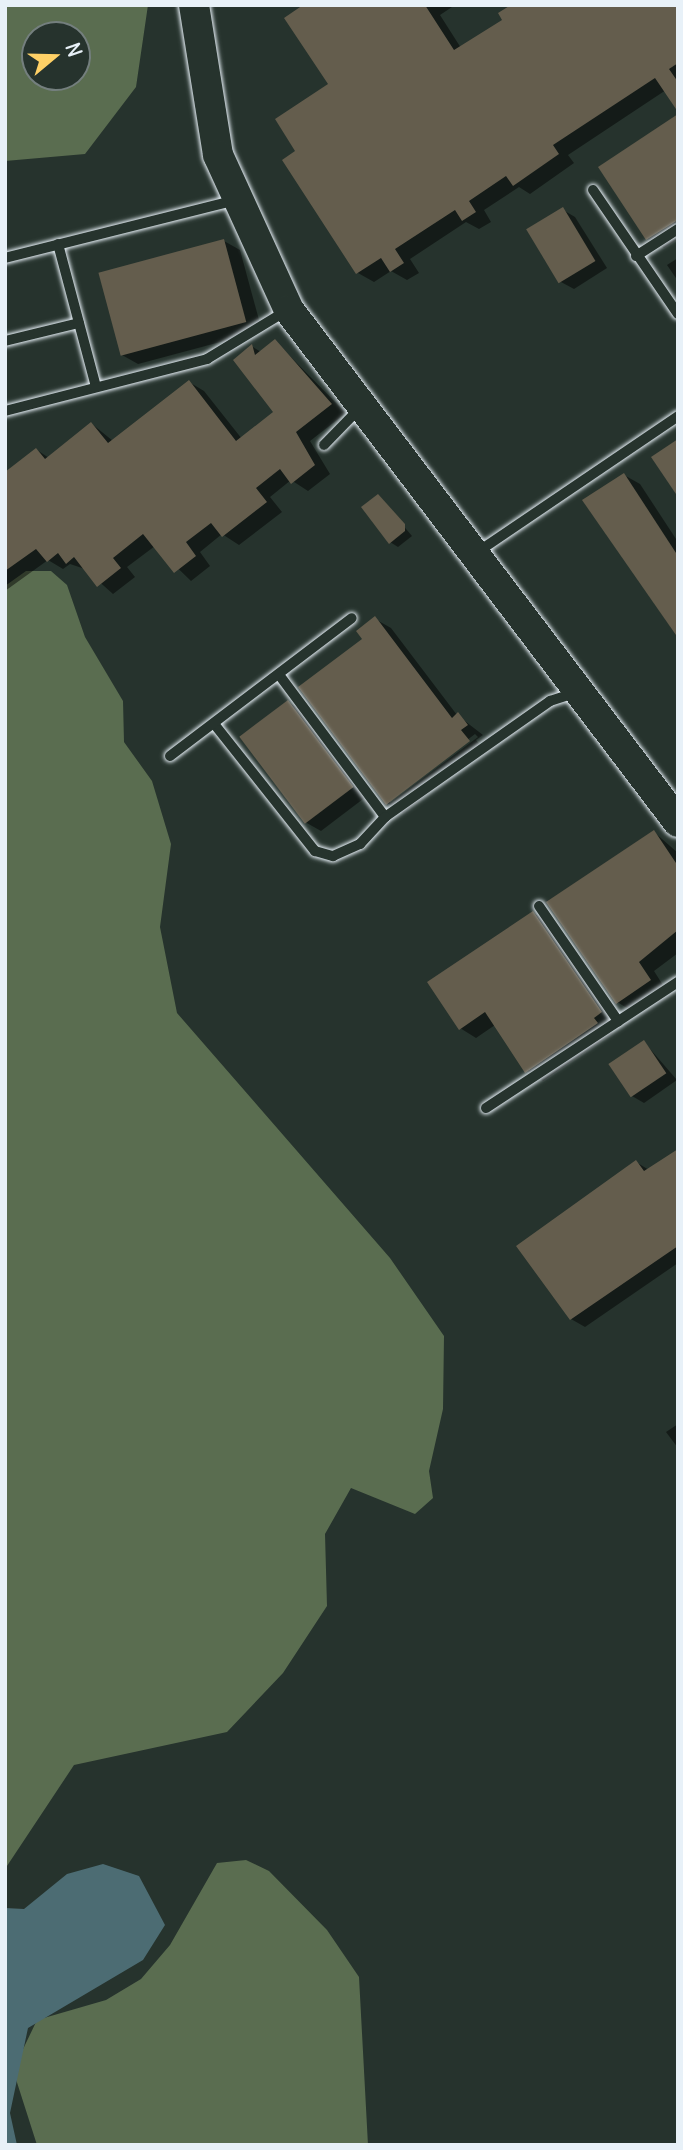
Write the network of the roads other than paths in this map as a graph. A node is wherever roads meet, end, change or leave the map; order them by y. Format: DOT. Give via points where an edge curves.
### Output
graph roads {
  1 [pos="194,5"];
  2 [pos="593,190"];
  3 [pos="236,200"];
  4 [pos="678,229"];
  5 [pos="58,244"];
  6 [pos="636,256"];
  7 [pos="5,258"];
  8 [pos="289,310"];
  9 [pos="678,314"];
  10 [pos="79,323"];
  11 [pos="5,341"];
  12 [pos="96,387"];
  13 [pos="363,407"];
  14 [pos="5,411"];
  15 [pos="678,416"];
  16 [pos="324,445"];
  17 [pos="474,554"];
  18 [pos="352,618"];
  19 [pos="280,676"];
  20 [pos="580,690"];
  21 [pos="215,725"];
  22 [pos="170,756"];
  23 [pos="385,817"];
  24 [pos="678,822"];
  25 [pos="539,906"];
  26 [pos="678,982"];
  27 [pos="618,1021"];
  28 [pos="486,1108"];
  1 -- 3 [label="street" via="218,155"];
  2 -- 6 [label="lane"];
  3 -- 5 [label="lane"];
  3 -- 8 [label="street"];
  4 -- 6 [label="lane"];
  5 -- 7 [label="lane"];
  5 -- 10 [label="lane"];
  6 -- 9 [label="lane"];
  8 -- 12 [label="lane" via="206,359"];
  8 -- 13 [label="street"];
  10 -- 11 [label="lane"];
  10 -- 12 [label="lane"];
  12 -- 14 [label="lane"];
  13 -- 16 [label="lane"];
  13 -- 17 [label="street"];
  15 -- 17 [label="lane"];
  17 -- 20 [label="street"];
  18 -- 19 [label="lane"];
  19 -- 21 [label="lane"];
  19 -- 23 [label="lane"];
  20 -- 23 [label="lane" via="550,701"];
  20 -- 24 [label="street"];
  21 -- 22 [label="lane"];
  21 -- 23 [label="lane" via="315,851 333,856 360,844"];
  25 -- 27 [label="lane"];
  26 -- 27 [label="lane"];
  27 -- 28 [label="lane"];
}
